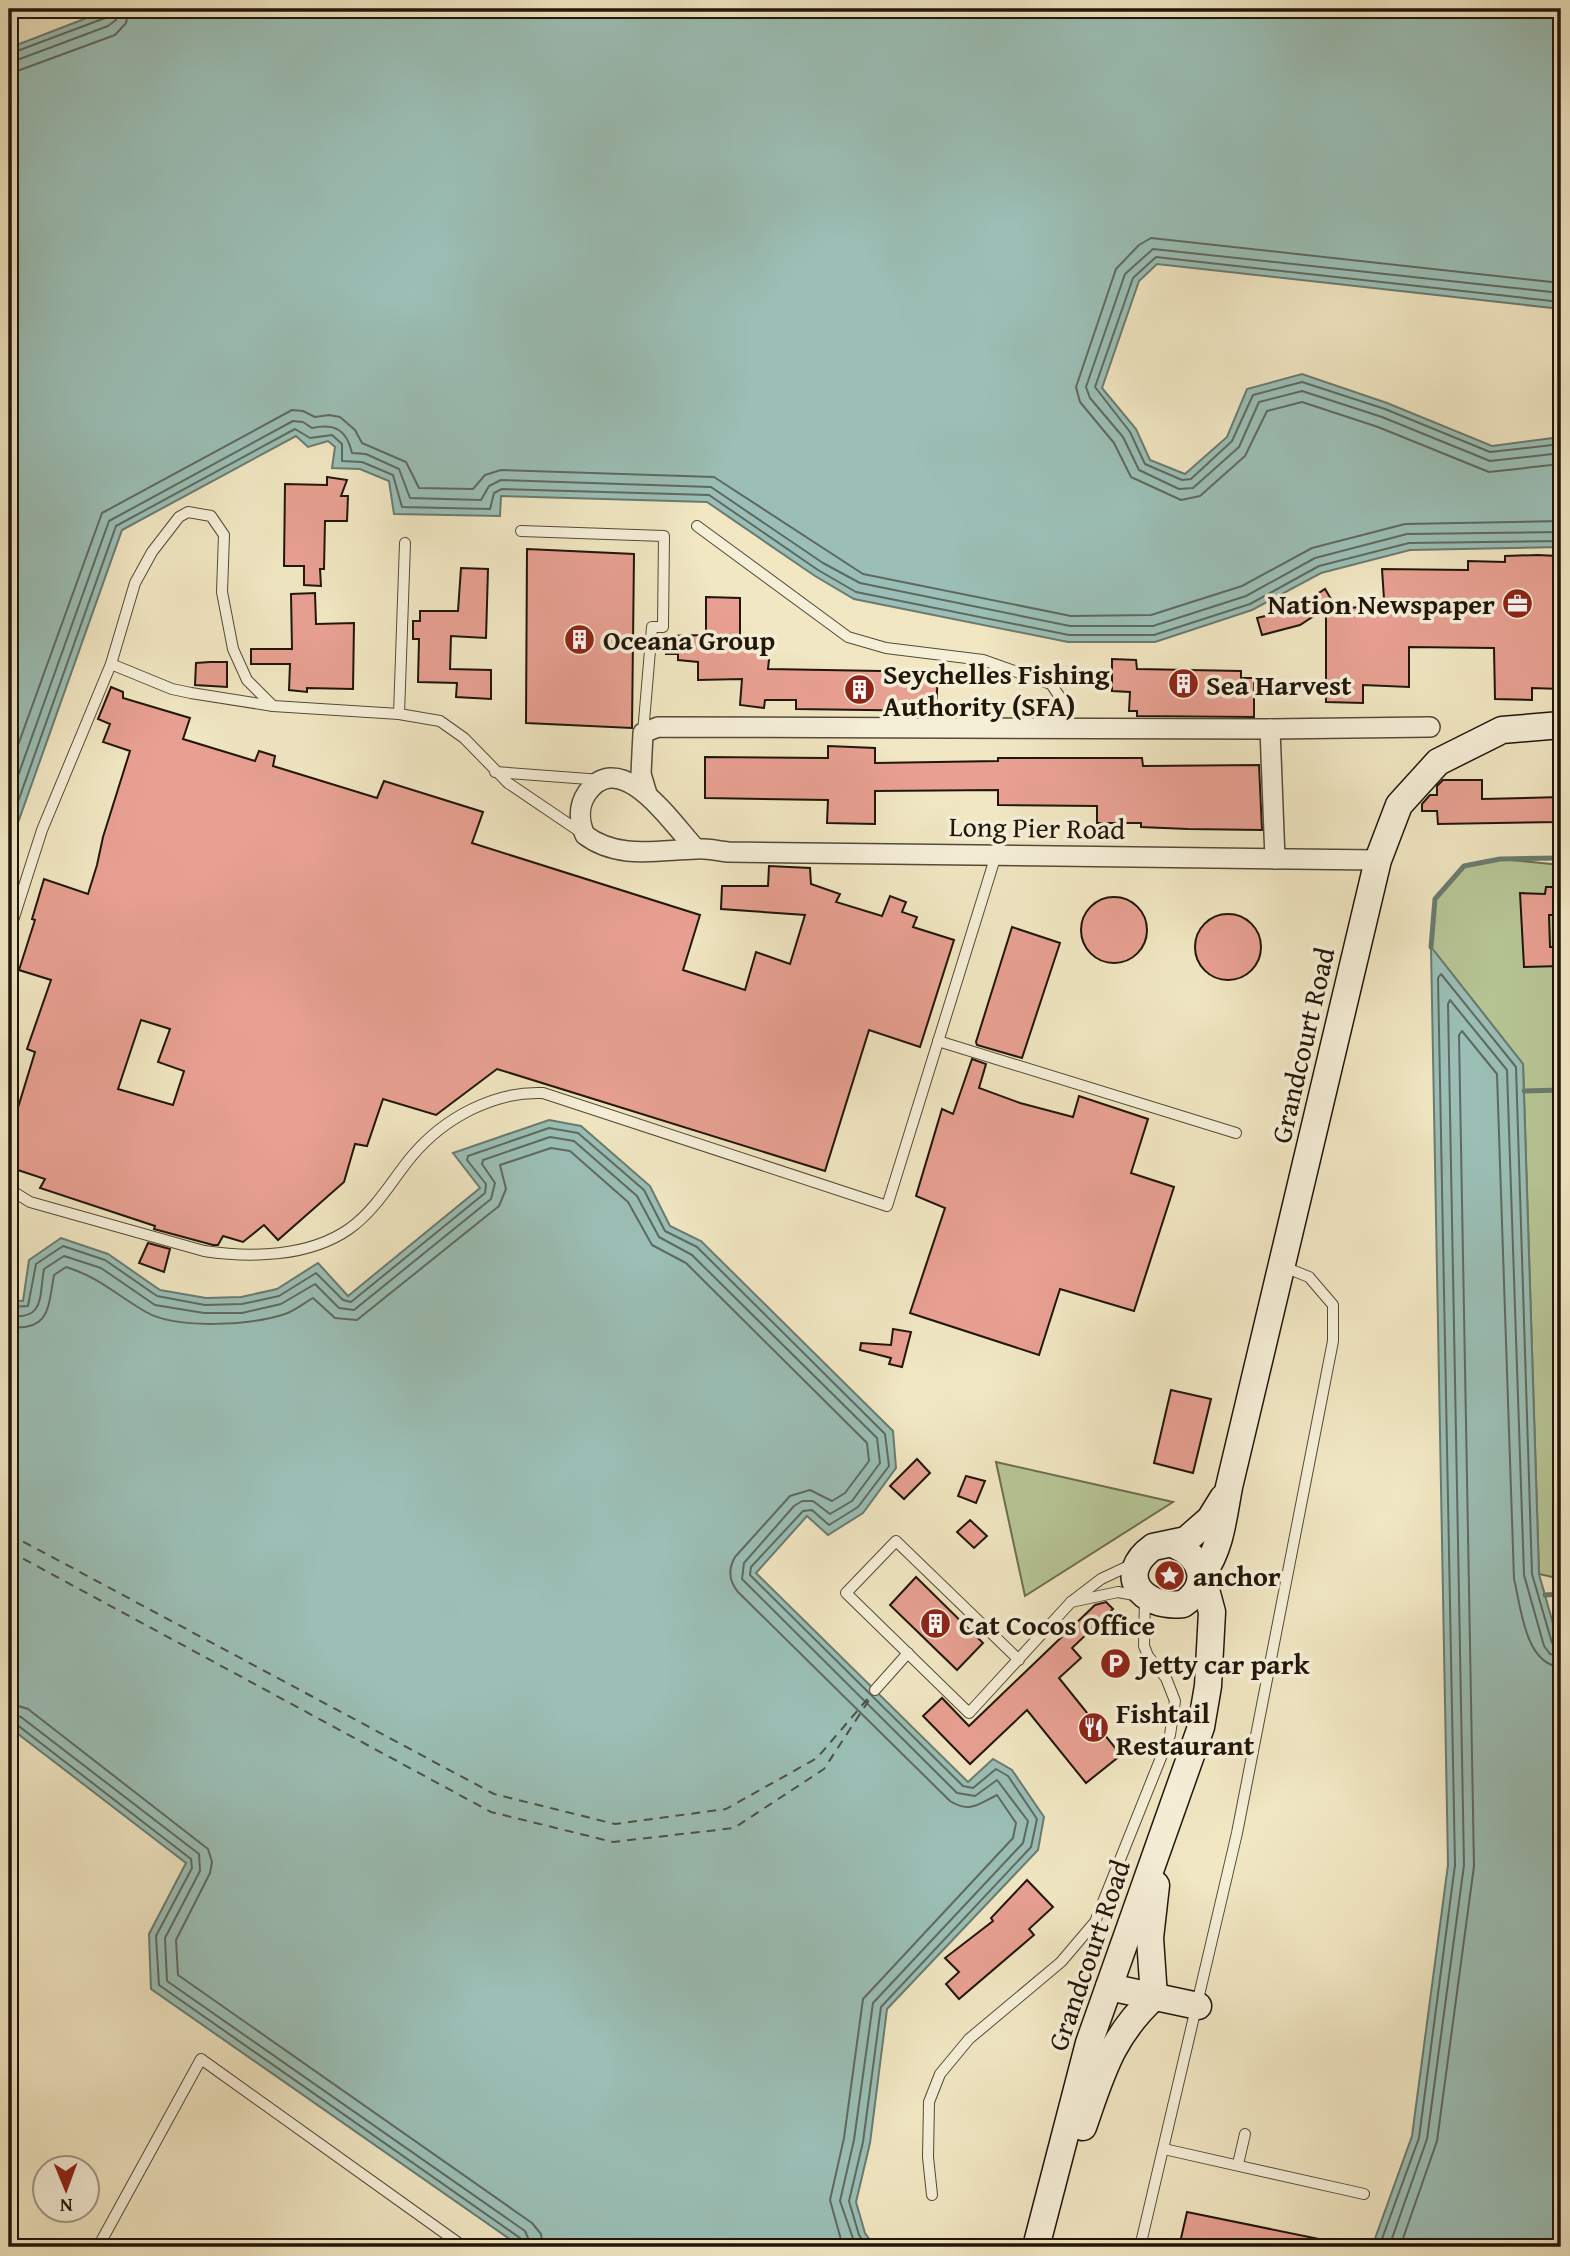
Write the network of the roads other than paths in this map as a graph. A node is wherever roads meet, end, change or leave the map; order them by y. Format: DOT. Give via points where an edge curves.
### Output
graph roads {
  1 [pos="697,526"];
  2 [pos="521,531"];
  3 [pos="405,543"];
  4 [pos="111,664"];
  5 [pos="273,706"];
  6 [pos="399,714"];
  7 [pos="1561,725"];
  8 [pos="1430,727"];
  9 [pos="1064,729"];
  10 [pos="1270,729"];
  11 [pos="643,733"];
  12 [pos="495,772"];
  13 [pos="603,780"];
  14 [pos="647,794"];
  15 [pos="585,835"];
  16 [pos="696,849"];
  17 [pos="996,855"];
  18 [pos="1275,859"];
  19 [pos="1378,860"];
  20 [pos="9,933"];
  21 [pos="938,1041"];
  22 [pos="1236,1133"];
  23 [pos="9,1189"];
  24 [pos="1282,1266"];
  25 [pos="1228,1487"];
  26 [pos="1175,1545"];
  27 [pos="1138,1562"];
  28 [pos="1202,1574"];
  29 [pos="1070,1602"];
  30 [pos="1160,1603"];
  31 [pos="1146,1629"];
  32 [pos="908,1653"];
  33 [pos="1019,1660"];
  34 [pos="1208,1686"];
  35 [pos="875,1690"];
  36 [pos="1161,1842"];
  37 [pos="1109,1987"];
  38 [pos="1154,1997"];
  39 [pos="1198,2006"];
  40 [pos="1245,2134"];
  41 [pos="1164,2149"];
  42 [pos="1238,2164"];
  43 [pos="1056,2173"];
  44 [pos="1364,2194"];
  45 [pos="932,2195"];
  46 [pos="98,2247"];
  47 [pos="464,2247"];
  48 [pos="1036,2247"];
  49 [pos="1140,2247"];
  1 -- 9 [label="lane" via="848,637 886,648 984,660 1051,684 1062,700"];
  2 -- 11 [label="lane" via="664,536 663,627 652,627"];
  3 -- 6 [label="lane"];
  4 -- 5 [label="lane" via="172,689"];
  4 -- 5 [label="lane" via="135,583 152,552 179,517 201,513 219,524 224,535 222,592 236,658 247,681"];
  4 -- 20 [label="lane" via="42,831"];
  5 -- 6 [label="lane"];
  6 -- 12 [label="lane" via="454,729"];
  7 -- 19 [label="street, Grandcourt Road" via="1502,730 1438,762 1399,805"];
  8 -- 10 [label="street"];
  9 -- 10 [label="street"];
  9 -- 11 [label="street" via="677,726"];
  10 -- 18 [label="street"];
  11 -- 14 [label="street" via="641,774"];
  12 -- 13 [label="lane"];
  12 -- 15 [label="lane"];
  13 -- 14 [label="street" via="626,780"];
  13 -- 15 [label="street" via="583,798 580,815"];
  14 -- 16 [label="street"];
  15 -- 16 [label="street, Long Pier Road" via="622,850"];
  16 -- 17 [label="street, Long Pier Road"];
  17 -- 18 [label="street, Long Pier Road"];
  17 -- 21 [label="lane"];
  18 -- 19 [label="street, Long Pier Road"];
  19 -- 24 [label="street, Grandcourt Road"];
  21 -- 22 [label="lane"];
  21 -- 23 [label="lane" via="887,1206 543,1093 519,1092 491,1101 435,1132 377,1203 349,1229 314,1245 282,1252 204,1251 30,1202"];
  24 -- 25 [label="street, Grandcourt Road"];
  24 -- 39 [label="lane" via="1309,1277 1333,1305 1333,1340 1237,1833"];
  25 -- 26 [label="street" via="1210,1520"];
  25 -- 28 [label="street" via="1215,1556"];
  26 -- 27 [label="street" via="1153,1546"];
  26 -- 28 [label="street" via="1191,1554"];
  27 -- 29 [label="lane" via="1101,1579"];
  27 -- 30 [label="street" via="1138,1587"];
  28 -- 30 [label="street" via="1194,1597 1183,1604"];
  28 -- 34 [label="street" via="1212,1612"];
  29 -- 30 [label="lane" via="1118,1592"];
  29 -- 33 [label="lane"];
  30 -- 31 [label="lane"];
  30 -- 31 [label="lane"];
  30 -- 34 [label="street" via="1189,1623 1207,1668"];
  31 -- 45 [label="lane" via="1143,1646 1166,1678 1175,1701 1170,1735 1094,1922 1061,1962 969,2039 940,2074 929,2102"];
  32 -- 33 [label="lane" via="969,1713"];
  32 -- 33 [label="lane" via="846,1593 896,1541"];
  32 -- 35 [label="lane"];
  34 -- 36 [label="street, Grandcourt Road" via="1201,1727"];
  36 -- 37 [label="street, Grandcourt Road"];
  36 -- 38 [label="street" via="1150,1938"];
  37 -- 38 [label="street"];
  37 -- 43 [label="street, Grandcourt Road" via="1088,2043"];
  38 -- 39 [label="street"];
  38 -- 43 [label="street" via="1129,2021 1107,2061 1078,2141"];
  39 -- 41 [label="lane"];
  40 -- 42 [label="lane"];
  41 -- 42 [label="lane"];
  41 -- 49 [label="lane"];
  42 -- 44 [label="lane"];
  43 -- 48 [label="street, Grandcourt Road"];
  46 -- 47 [label="lane" via="201,2059"];
}
